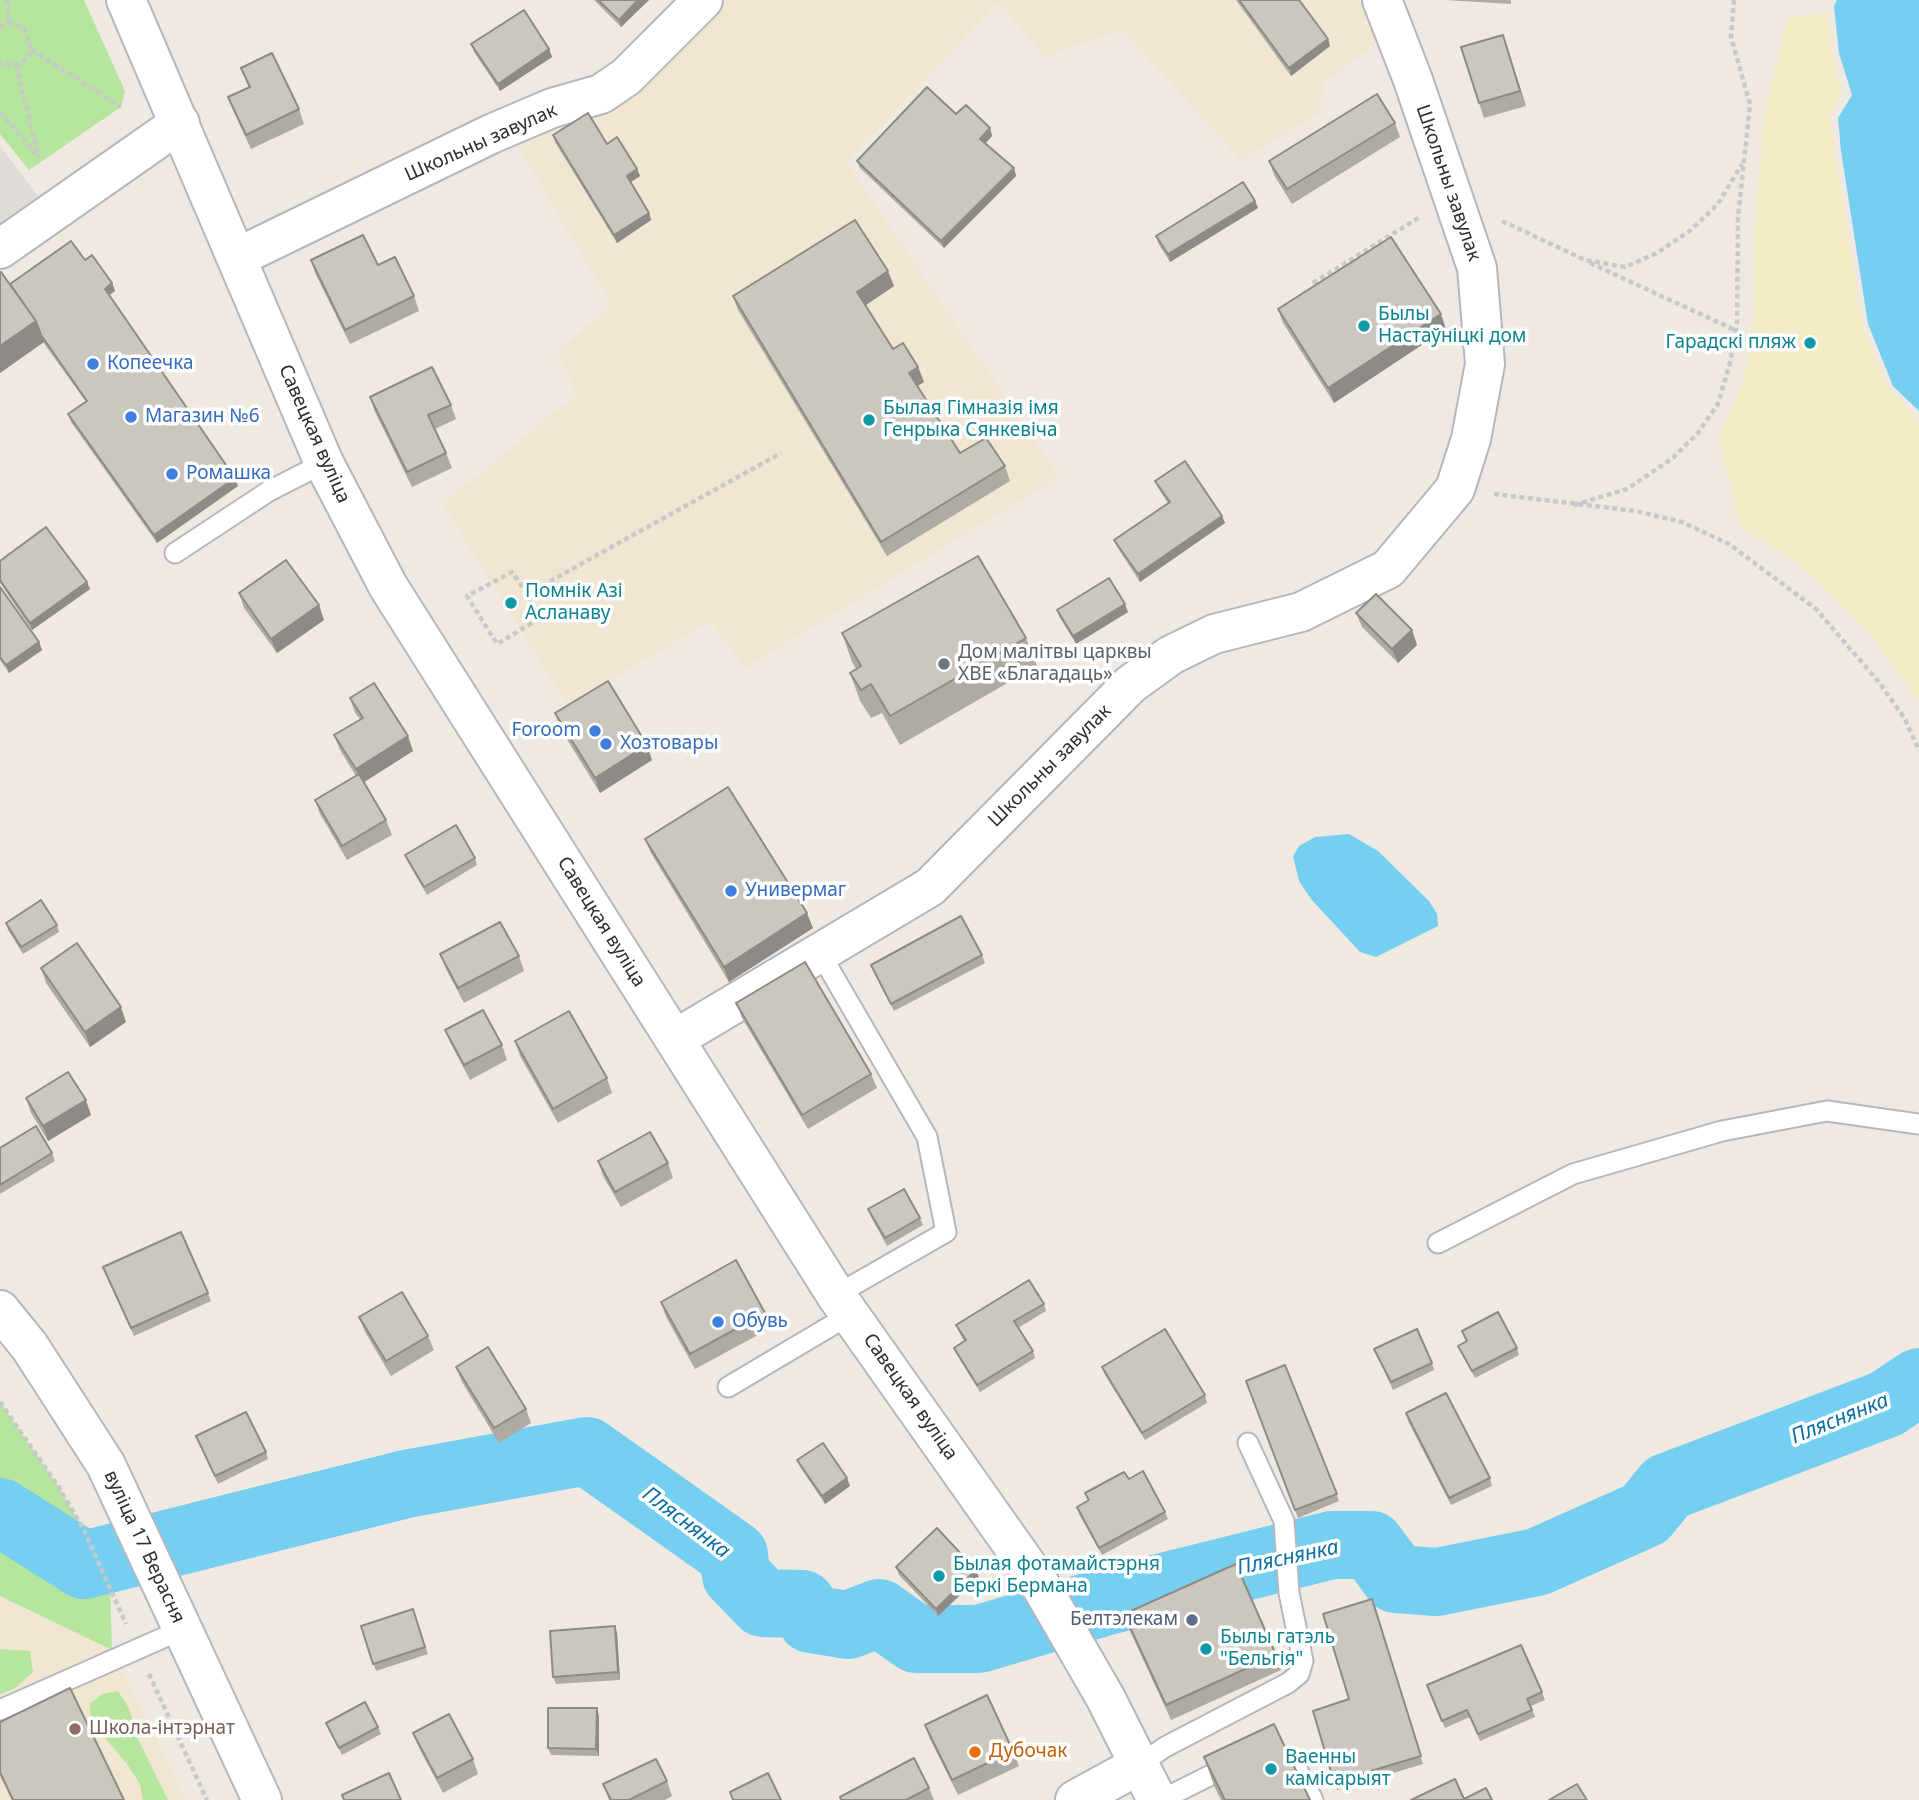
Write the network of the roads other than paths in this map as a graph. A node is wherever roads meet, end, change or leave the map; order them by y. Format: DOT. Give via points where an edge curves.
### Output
graph roads {
  1 [pos="126,0"];
  2 [pos="703,0"];
  3 [pos="1382,0"];
  4 [pos="180,123"];
  5 [pos="0,249"];
  6 [pos="237,257"];
  7 [pos="324,463"];
  8 [pos="175,553"];
  9 [pos="820,953"];
  10 [pos="675,1039"];
  11 [pos="1919,1124"];
  12 [pos="1438,1243"];
  13 [pos="844,1304"];
  14 [pos="0,1310"];
  15 [pos="728,1387"];
  16 [pos="1248,1443"];
  17 [pos="183,1629"];
  18 [pos="0,1710"];
  19 [pos="1254,1753"];
  20 [pos="1139,1765"];
  21 [pos="1298,1770"];
  22 [pos="262,1800"];
  23 [pos="1075,1800"];
  24 [pos="1159,1800"];
  25 [pos="1313,1800"];
  1 -- 4 [label="street, Савецкая вуліца"];
  2 -- 6 [label="street, Школьны завулак" via="626,77 601,94 552,108 491,134"];
  3 -- 9 [label="street, Школьны завулак" via="1477,268 1485,364 1471,439 1455,489 1388,569 1301,612 1214,634 1171,655 1131,684 930,887"];
  4 -- 5 [label="street"];
  4 -- 6 [label="street, Савецкая вуліца"];
  6 -- 7 [label="street, Савецкая вуліца"];
  7 -- 8 [label="lane" via="269,491"];
  7 -- 10 [label="street, Савецкая вуліца" via="388,586"];
  9 -- 10 [label="street, Школьны завулак"];
  9 -- 13 [label="lane" via="928,1138 946,1233"];
  10 -- 13 [label="street, Савецкая вуліца"];
  11 -- 12 [label="lane" via="1827,1111 1722,1131 1573,1174"];
  13 -- 15 [label="lane"];
  13 -- 20 [label="street, Савецкая вуліца" via="1038,1581"];
  14 -- 17 [label="street, вуліца 17 Верасня" via="106,1465"];
  16 -- 20 [label="lane" via="1284,1521 1289,1593 1303,1661 1288,1683"];
  17 -- 18 [label="lane"];
  17 -- 22 [label="street, вуліца 17 Верасня"];
  19 -- 24 [label="lane"];
  20 -- 23 [label="street"];
  20 -- 24 [label="street, Савецкая вуліца"];
  21 -- 25 [label="lane"];
}
